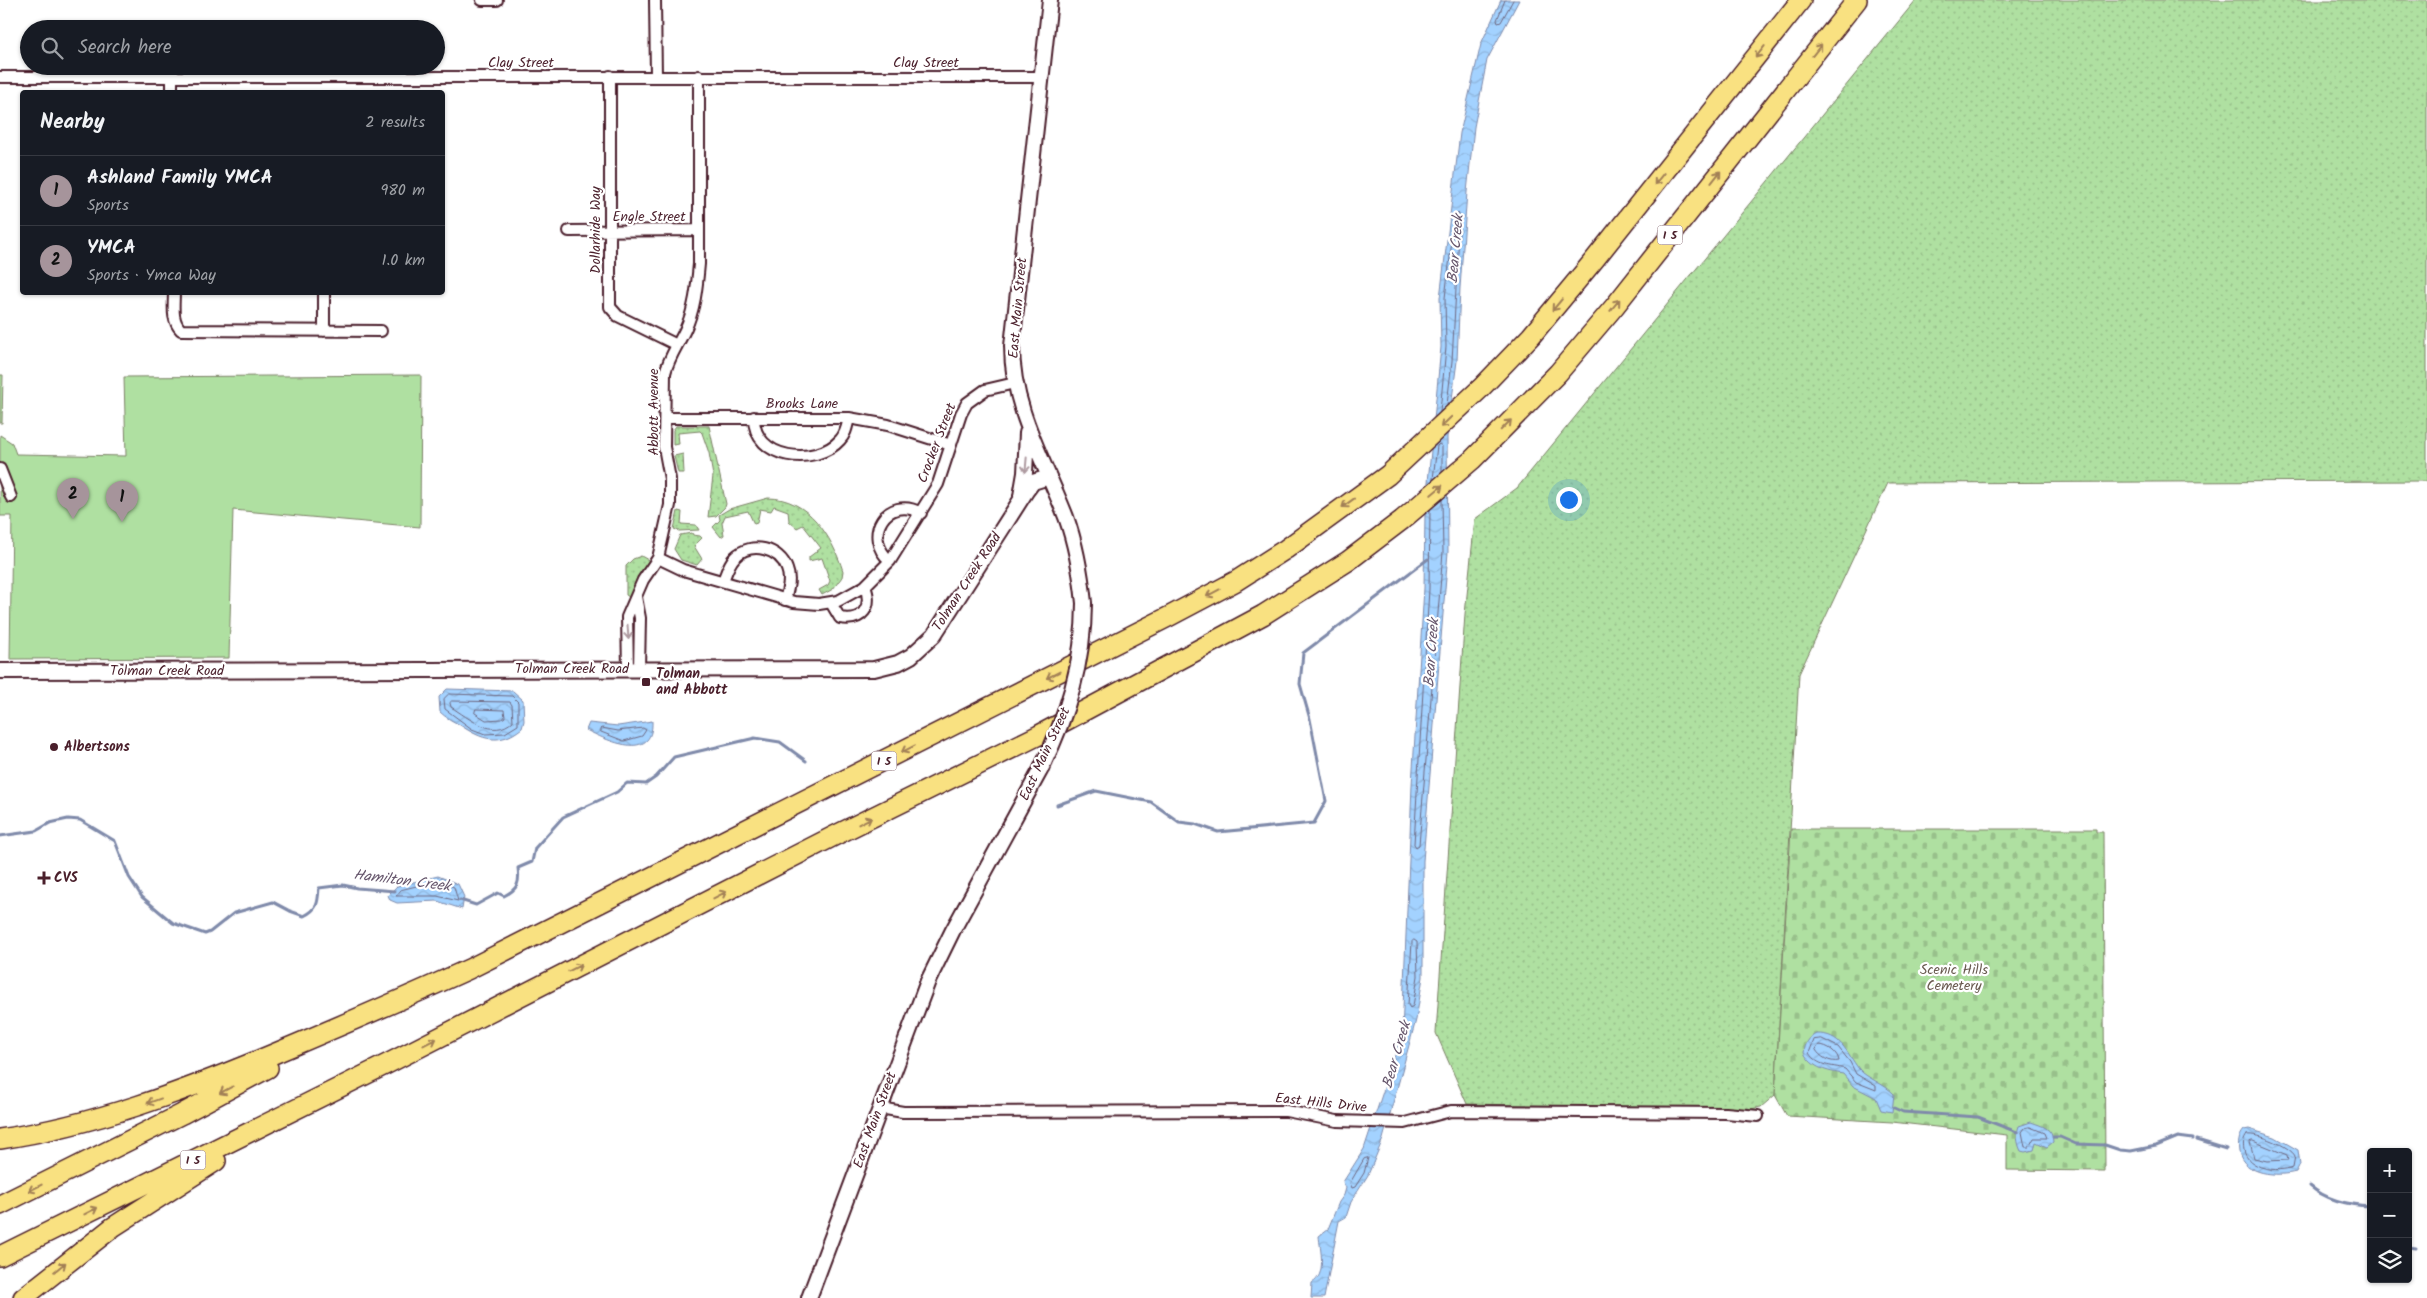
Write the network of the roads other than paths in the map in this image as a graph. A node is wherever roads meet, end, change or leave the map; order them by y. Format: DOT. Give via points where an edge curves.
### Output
graph roads {
  1 [pos="482,0"];
  2 [pos="497,0"];
  3 [pos="655,0"];
  4 [pos="1050,0"];
  5 [pos="1802,0"];
  6 [pos="1857,0"];
  7 [pos="610,76"];
  8 [pos="656,76"];
  9 [pos="699,76"];
  10 [pos="0,77"];
  11 [pos="1042,77"];
  12 [pos="172,78"];
  13 [pos="172,90"];
  14 [pos="568,230"];
  15 [pos="610,230"];
  16 [pos="699,230"];
  17 [pos="174,295"];
  18 [pos="324,295"];
  19 [pos="324,331"];
  20 [pos="381,331"];
  21 [pos="677,345"];
  22 [pos="1015,383"];
  23 [pos="665,418"];
  24 [pos="754,418"];
  25 [pos="849,418"];
  26 [pos="1027,427"];
  27 [pos="951,445"];
  28 [pos="0,469"];
  29 [pos="1049,477"];
  30 [pos="11,497"];
  31 [pos="1019,502"];
  32 [pos="921,512"];
  33 [pos="658,558"];
  34 [pos="890,561"];
  35 [pos="723,581"];
  36 [pos="866,586"];
  37 [pos="785,600"];
  38 [pos="831,603"];
  39 [pos="633,669"];
  40 [pos="0,671"];
  41 [pos="362,1017"];
  42 [pos="386,1064"];
  43 [pos="880,1108"];
  44 [pos="1758,1116"];
  45 [pos="0,1140"];
  46 [pos="0,1205"];
  47 [pos="0,1256"];
  48 [pos="23,1298"];
  49 [pos="809,1298"];
  1 -- 2 [label="street"];
  3 -- 8 [label="street"];
  4 -- 11 [label="street, East Main Street"];
  5 -- 41 [label="highway, I 5, one-way" via="1531,336 1481,388 1388,474 1286,548 1236,581 1168,617 469,969"];
  42 -- 6 [label="highway, I 5, one-way" via="1140,682 1298,594 1348,561 1472,460 1558,373"];
  7 -- 8 [label="street, Clay Street"];
  7 -- 12 [label="street, Clay Street"];
  7 -- 15 [label="street, Dollarhide Way"];
  8 -- 9 [label="street, Clay Street"];
  9 -- 11 [label="street, Clay Street"];
  9 -- 16 [label="street, Abbott Avenue"];
  10 -- 12 [label="street, Clay Street"];
  11 -- 22 [label="street, East Main Street" via="1012,346"];
  12 -- 13 [label="street"];
  14 -- 15 [label="street, Engle Street"];
  15 -- 16 [label="street, Engle Street"];
  15 -- 21 [label="street, Dollarhide Way" via="610,302 613,312"];
  16 -- 21 [label="street, Abbott Avenue" via="697,288 692,312"];
  17 -- 19 [label="street" via="175,325 181,330"];
  18 -- 19 [label="street"];
  19 -- 20 [label="street"];
  21 -- 23 [label="street, Abbott Avenue" via="664,373"];
  22 -- 26 [label="street, East Main Street"];
  22 -- 27 [label="street, Crocker Street" via="985,390 967,403"];
  23 -- 24 [label="street, Brooks Lane"];
  23 -- 33 [label="street, Abbott Avenue" via="664,447 670,478 670,505"];
  24 -- 25 [label="street, Brooks Lane"];
  24 -- 25 [label="street, Brooks Lane" via="759,438 768,447 791,456 808,456 840,440"];
  25 -- 27 [label="street, Brooks Lane" via="888,425"];
  26 -- 29 [label="street, East Main Street"];
  26 -- 31 [label="street, one-way" via="1025,473"];
  27 -- 32 [label="street, Crocker Street" via="938,484"];
  28 -- 30 [label="street"];
  29 -- 31 [label="street, Tolman Creek Road" via="1033,482"];
  29 -- 43 [label="street, East Main Street, bridge" via="1074,545 1084,603 1082,642 1074,688 1041,769 934,967"];
  31 -- 39 [label="street, Tolman Creek Road" via="934,636 898,663 864,669"];
  32 -- 34 [label="street, Crocker Street"];
  32 -- 34 [label="street" via="904,507 884,517 878,527 877,539 879,549"];
  33 -- 35 [label="street, Crocker Street" via="683,570"];
  33 -- 39 [label="street, Abbott Avenue" via="627,616"];
  34 -- 36 [label="street, Crocker Street"];
  35 -- 37 [label="street, Crocker Street"];
  35 -- 37 [label="street" via="736,556 748,549 765,549 779,556 788,570"];
  36 -- 38 [label="street, Crocker Street"];
  36 -- 38 [label="street" via="869,603 866,612 860,616 849,620 840,618"];
  37 -- 38 [label="street, Crocker Street" via="806,604"];
  39 -- 40 [label="street, Tolman Creek Road"];
  41 -- 45 [label="highway, one-way" via="137,1107 92,1121"];
  41 -- 46 [label="highway, I 5, one-way" via="182,1114"];
  47 -- 42 [label="highway, I 5, one-way"];
  48 -- 42 [label="highway, one-way" via="84,1248 166,1191"];
  43 -- 44 [label="street, East Hills Drive" via="903,1112 1286,1111 1357,1122 1422,1119 1451,1110"];
  43 -- 49 [label="street, East Main Street"];
}
